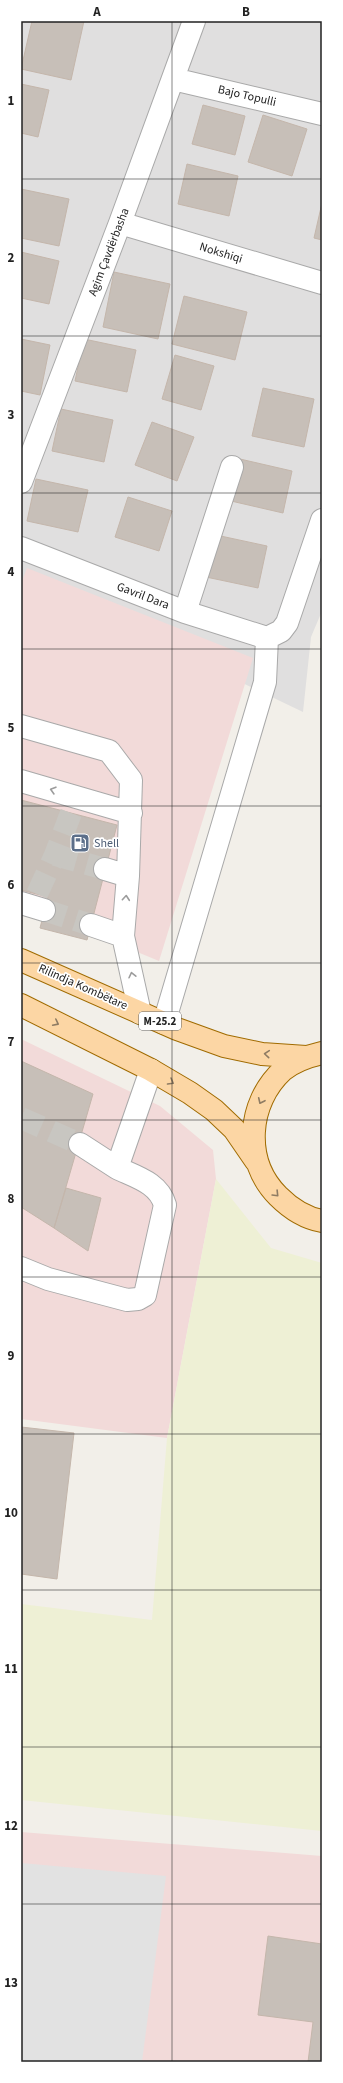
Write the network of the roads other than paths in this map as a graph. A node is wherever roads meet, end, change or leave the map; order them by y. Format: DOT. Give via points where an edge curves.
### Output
graph roads {
  1 [pos="194,21"];
  2 [pos="173,79"];
  3 [pos="322,114"];
  4 [pos="120,223"];
  5 [pos="322,283"];
  6 [pos="232,467"];
  7 [pos="21,482"];
  8 [pos="322,520"];
  9 [pos="21,548"];
  10 [pos="185,612"];
  11 [pos="267,638"];
  12 [pos="21,726"];
  13 [pos="21,781"];
  14 [pos="131,813"];
  15 [pos="105,869"];
  16 [pos="128,876"];
  17 [pos="91,924"];
  18 [pos="123,936"];
  19 [pos="21,960"];
  20 [pos="21,1005"];
  21 [pos="140,1013"];
  22 [pos="164,1023"];
  23 [pos="314,1055"];
  24 [pos="151,1070"];
  25 [pos="80,1144"];
  26 [pos="256,1161"];
  27 [pos="118,1168"];
  28 [pos="322,1221"];
  29 [pos="21,1268"];
  1 -- 2 [label="street, Agim Çavdërbasha"];
  2 -- 3 [label="street, Bajo Topulli"];
  2 -- 4 [label="street, Agim Çavdërbasha"];
  4 -- 5 [label="street, Nokshiqi"];
  4 -- 7 [label="street, Agim Çavdërbasha"];
  6 -- 10 [label="street"];
  8 -- 11 [label="street" via="287,623 281,631"];
  9 -- 10 [label="street, Gavril Dara"];
  10 -- 11 [label="street, Gavril Dara"];
  11 -- 22 [label="street" via="265,682"];
  12 -- 14 [label="street" via="110,751 131,780"];
  14 -- 13 [label="street, one-way" via="75,806"];
  14 -- 16 [label="street"];
  15 -- 16 [label="street"];
  18 -- 16 [label="street, one-way"];
  17 -- 18 [label="street"];
  21 -- 18 [label="street, one-way"];
  19 -- 21 [label="main road, Rilindja Kombëtare / M-25.2"];
  20 -- 24 [label="main road, M-25.2, one-way"];
  21 -- 22 [label="main road, Rilindja Kombëtare / M-25.2"];
  23 -- 22 [label="main road, Rilindja Kombëtare / M-25.2, one-way" via="262,1054 224,1046"];
  23 -- 26 [label="main road, M-25.2, one-way" via="284,1070 264,1094 256,1112 253,1136"];
  24 -- 26 [label="main road, M-25.2, one-way" via="214,1110 234,1129"];
  24 -- 27 [label="street"];
  25 -- 27 [label="street"];
  26 -- 28 [label="main road, M-25.2, one-way" via="268,1186 287,1206 312,1219"];
  27 -- 29 [label="street" via="156,1188 165,1205 145,1295 127,1300 48,1279"];
}
